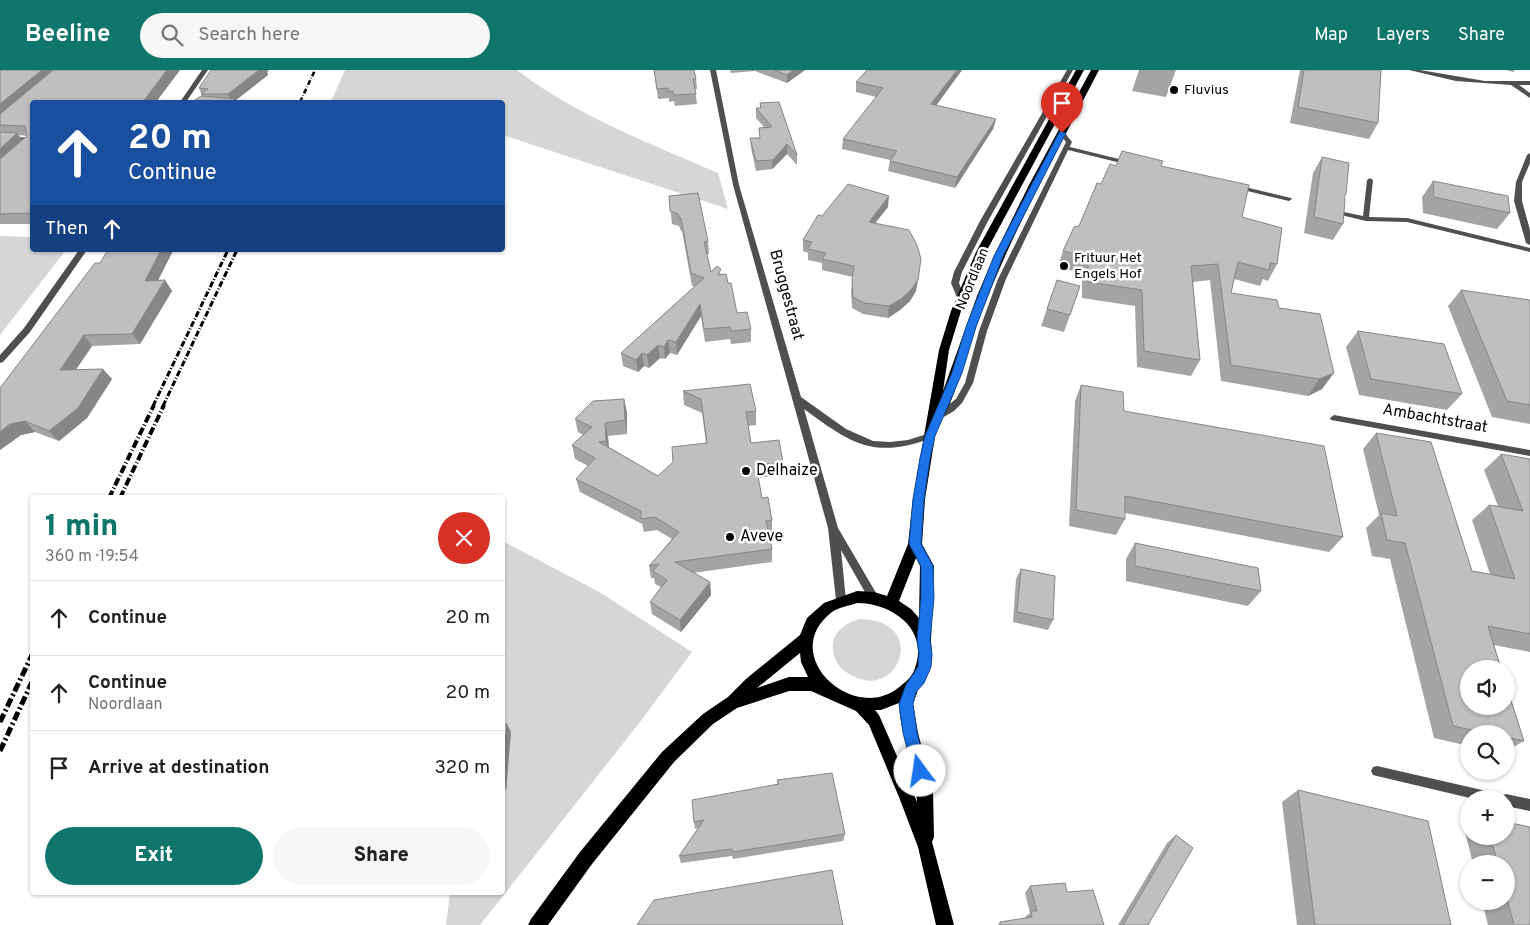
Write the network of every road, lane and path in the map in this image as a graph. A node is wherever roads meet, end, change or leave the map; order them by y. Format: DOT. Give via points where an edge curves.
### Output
graph roads {
  1 [pos="204,70"];
  2 [pos="713,70"];
  3 [pos="1070,70"];
  4 [pos="1080,70"];
  5 [pos="1096,70"];
  6 [pos="1412,70"];
  7 [pos="1530,83"];
  8 [pos="1513,84"];
  9 [pos="1530,96"];
  10 [pos="184,100"];
  11 [pos="1062,133"];
  12 [pos="0,138"];
  13 [pos="30,141"];
  14 [pos="30,144"];
  15 [pos="1066,148"];
  16 [pos="26,149"];
  17 [pos="1530,155"];
  18 [pos="1139,165"];
  19 [pos="1370,180"];
  20 [pos="1228,186"];
  21 [pos="1289,199"];
  22 [pos="1339,213"];
  23 [pos="1366,219"];
  24 [pos="1530,243"];
  25 [pos="1530,250"];
  26 [pos="82,252"];
  27 [pos="961,298"];
  28 [pos="0,360"];
  29 [pos="795,398"];
  30 [pos="939,416"];
  31 [pos="1334,418"];
  32 [pos="930,436"];
  33 [pos="1530,453"];
  34 [pos="833,528"];
  35 [pos="915,544"];
  36 [pos="874,598"];
  37 [pos="841,600"];
  38 [pos="891,604"];
  39 [pos="805,640"];
  40 [pos="924,640"];
  41 [pos="910,689"];
  42 [pos="834,694"];
  43 [pos="732,703"];
  44 [pos="859,703"];
  45 [pos="1378,771"];
  46 [pos="1461,790"];
  47 [pos="1515,802"];
  48 [pos="1530,805"];
  49 [pos="926,847"];
  50 [pos="537,925"];
  51 [pos="944,925"];
  1 -- 10 [label="street"];
  2 -- 29 [label="street, Bruggestraat" via="736,185"];
  3 -- 27 [label="street, Noordlaan" via="962,264 955,283"];
  4 -- 27 [label="main road, Noordlaan" via="981,252"];
  5 -- 11 [label="main road, Noordlaan"];
  6 -- 8 [label="street"];
  7 -- 8 [label="street"];
  8 -- 9 [label="street"];
  11 -- 15 [label="street" via="1069,142"];
  11 -- 30 [label="main road, Noordlaan" via="998,256"];
  12 -- 13 [label="street"];
  14 -- 16 [label="street"];
  15 -- 18 [label="lane"];
  15 -- 30 [label="street, Noordlaan" via="1002,279 969,383 959,401"];
  17 -- 24 [label="street" via="1519,182 1518,201"];
  19 -- 23 [label="lane"];
  20 -- 21 [label="lane"];
  22 -- 23 [label="lane"];
  23 -- 25 [label="lane" via="1407,220"];
  26 -- 28 [label="street" via="27,330"];
  27 -- 32 [label="main road, Noordlaan" via="944,350"];
  29 -- 32 [label="street" via="849,436 870,444 893,446"];
  29 -- 34 [label="street, Bruggestraat"];
  30 -- 32 [label="main road, Noordlaan"];
  31 -- 33 [label="lane, Ambachtstraat"];
  32 -- 35 [label="main road, Noordlaan" via="918,499"];
  34 -- 36 [label="street, Bruggestraat"];
  34 -- 37 [label="street, Bruggestraat"];
  35 -- 38 [label="main road, Noordlaan"];
  35 -- 40 [label="main road" via="927,566"];
  36 -- 37 [label="main road"];
  36 -- 38 [label="main road"];
  37 -- 39 [label="main road" via="817,615"];
  38 -- 40 [label="main road" via="912,619"];
  39 -- 42 [label="main road" via="810,670 820,684"];
  39 -- 43 [label="main road" via="749,684"];
  40 -- 41 [label="main road" via="924,667"];
  41 -- 44 [label="main road" via="896,699 878,704"];
  41 -- 49 [label="main road" via="906,704 925,790"];
  42 -- 43 [label="main road" via="812,684 789,684"];
  42 -- 44 [label="main road"];
  43 -- 50 [label="main road" via="708,719 668,757 586,858"];
  44 -- 49 [label="main road" via="880,732"];
  45 -- 46 [label="lane"];
  47 -- 48 [label="lane"];
  49 -- 51 [label="main road"];
}
